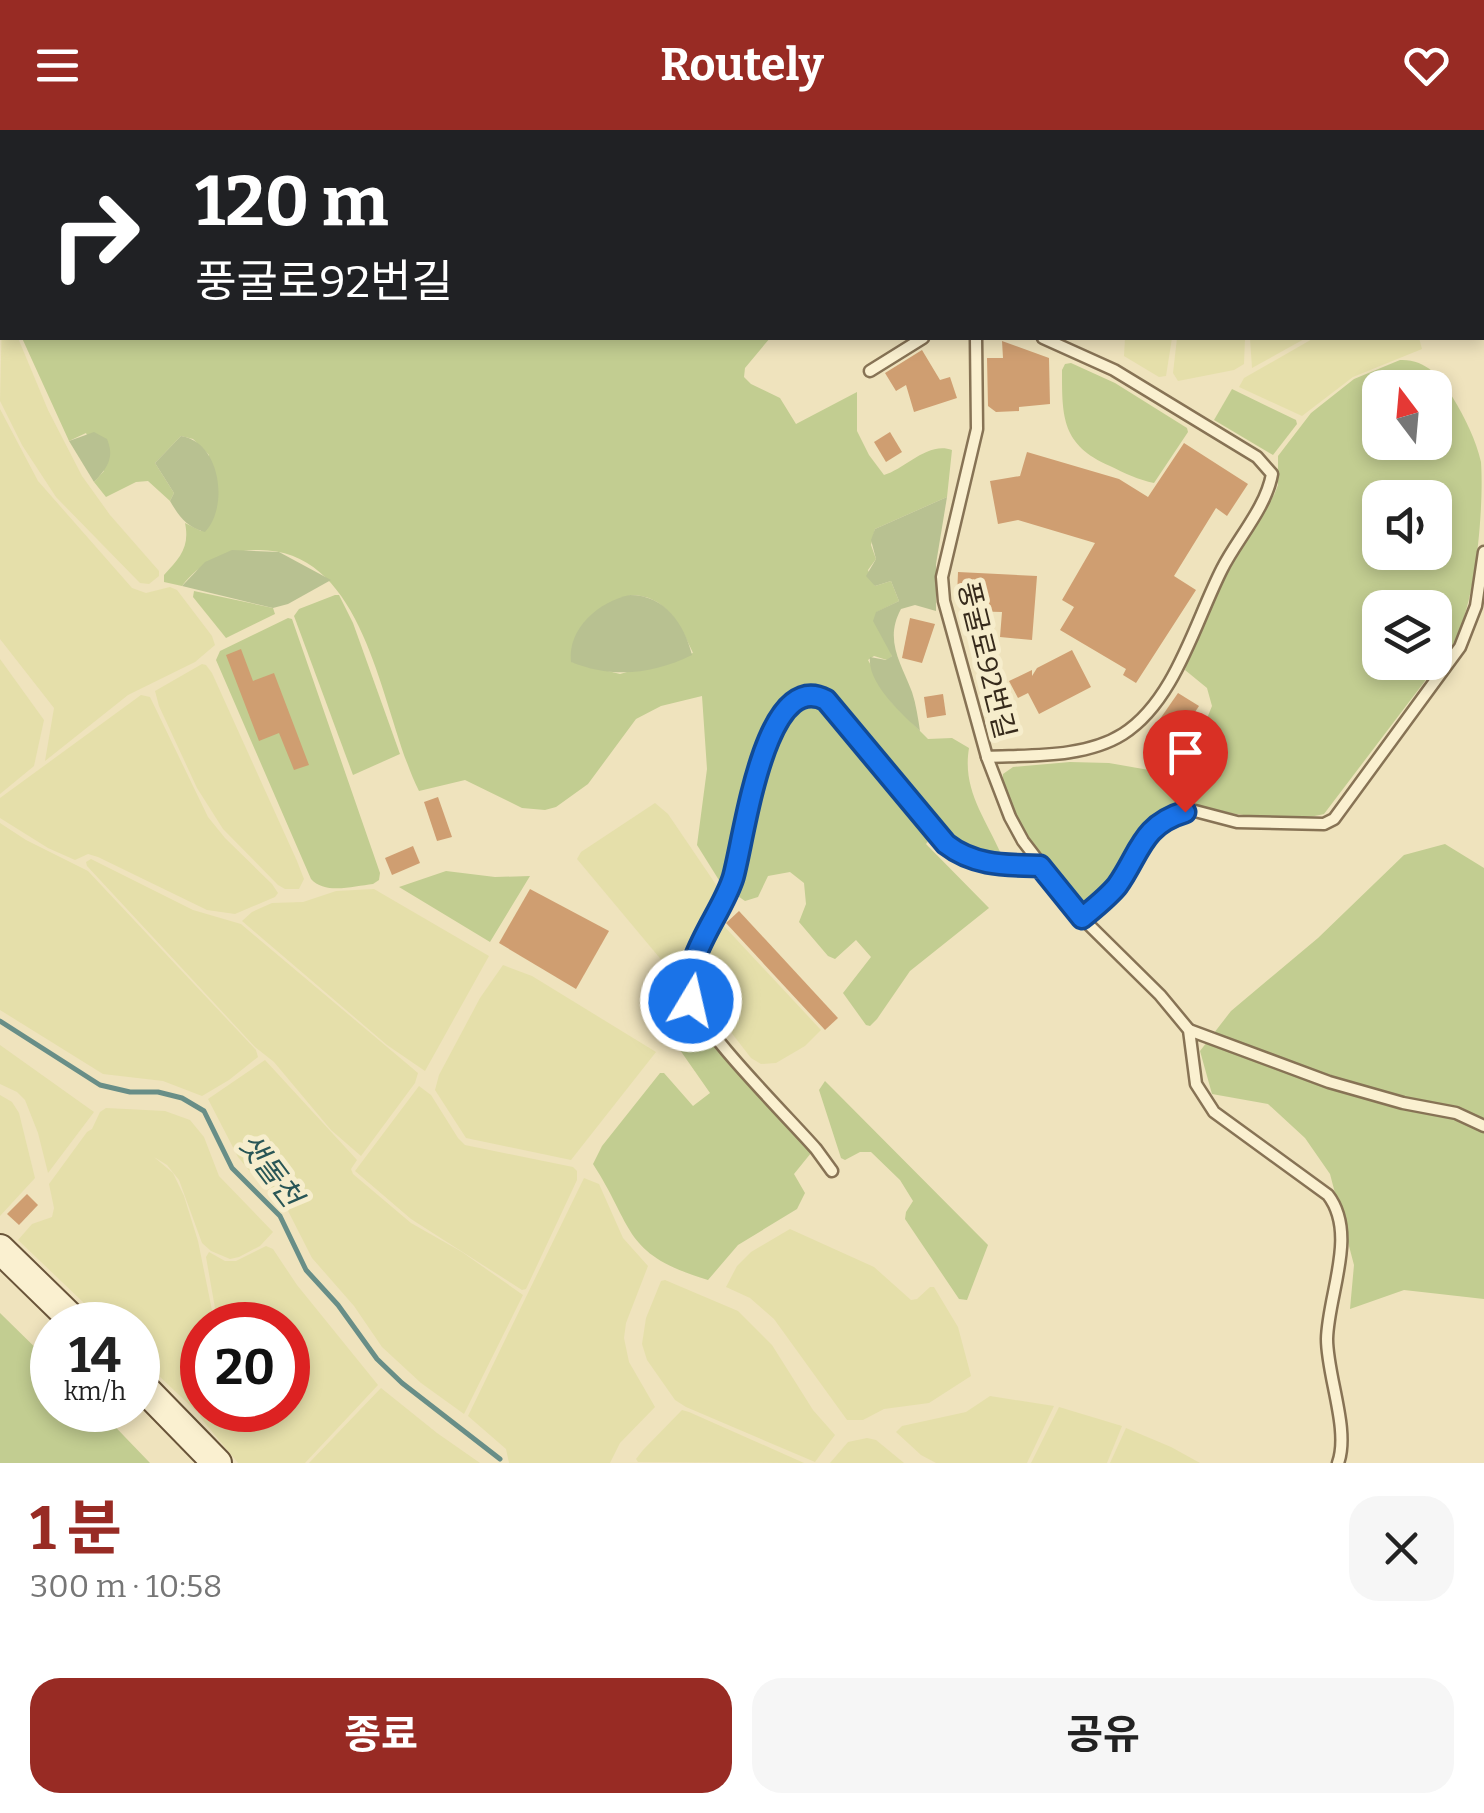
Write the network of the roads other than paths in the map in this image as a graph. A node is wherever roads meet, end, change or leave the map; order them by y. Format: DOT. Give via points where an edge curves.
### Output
graph roads {
  1 [pos="920,340"];
  2 [pos="976,340"];
  3 [pos="1046,340"];
  4 [pos="870,370"];
  5 [pos="1484,552"];
  6 [pos="988,758"];
  7 [pos="1040,866"];
  8 [pos="1082,918"];
  9 [pos="1190,1030"];
  10 [pos="1484,1126"];
  11 [pos="832,1171"];
  12 [pos="0,1250"];
  13 [pos="54,1302"];
  14 [pos="160,1405"];
  15 [pos="217,1463"];
  16 [pos="1338,1463"];
  1 -- 4 [label="lane"];
  2 -- 6 [label="lane, 풍굴로92번길" via="974,448 942,577"];
  3 -- 6 [label="lane" via="1114,370 1257,457 1272,474 1167,688 1139,721 1082,749"];
  5 -- 8 [label="lane" via="1476,606 1460,647 1334,819 1324,824 1245,822 1195,811 1174,815 1150,831 1117,886"];
  6 -- 7 [label="lane, 풍굴로92번길" via="1010,817"];
  7 -- 8 [label="lane, 풍굴로92번길"];
  7 -- 11 [label="lane" via="960,855 826,700 805,694 784,710 760,762 734,874 690,975 689,993 703,1020"];
  8 -- 9 [label="lane, 풍굴로92번길"];
  9 -- 10 [label="lane" via="1329,1082 1456,1112"];
  9 -- 16 [label="lane" via="1196,1084 1214,1112 1328,1194 1340,1213 1327,1342"];
  12 -- 13 [label="street"];
  14 -- 15 [label="street"];
}
